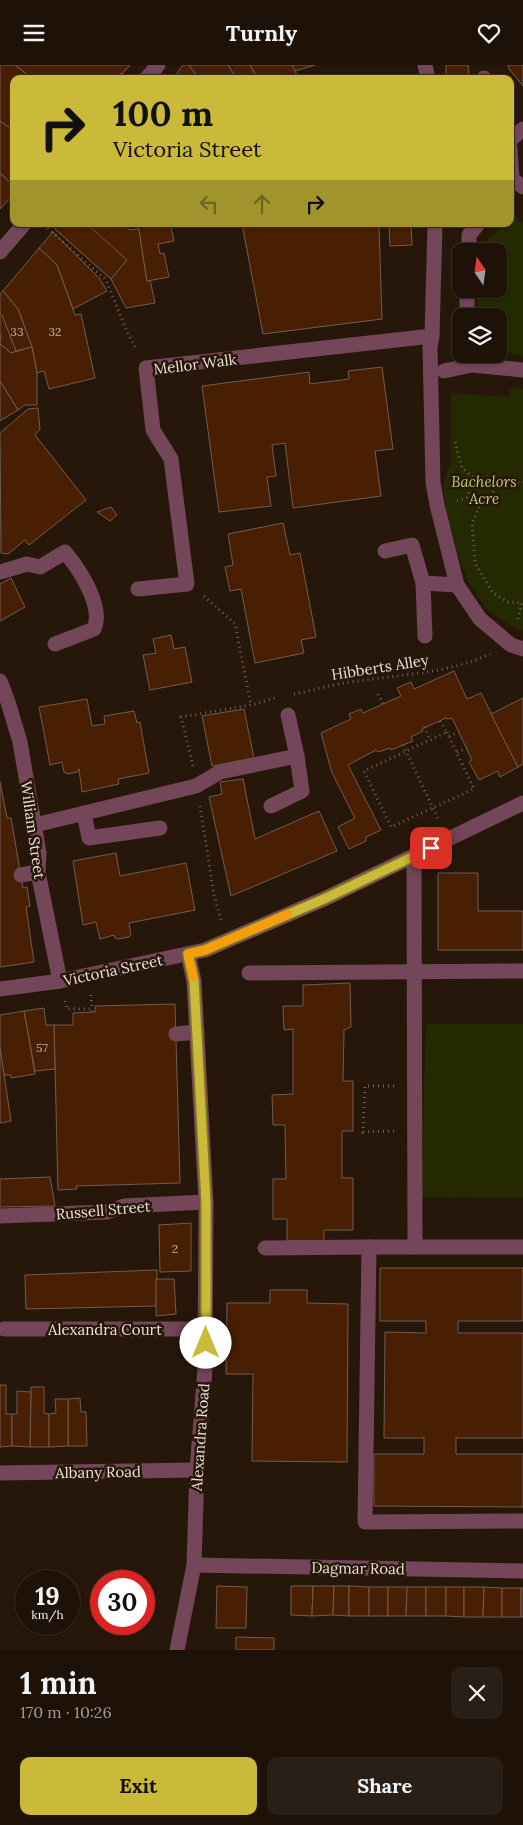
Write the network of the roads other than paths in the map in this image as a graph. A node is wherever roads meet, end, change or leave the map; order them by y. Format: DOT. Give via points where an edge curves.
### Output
graph roads {
  1 [pos="158,65"];
  2 [pos="149,75"];
  3 [pos="21,227"];
  4 [pos="435,227"];
  5 [pos="476,227"];
  6 [pos="469,243"];
  7 [pos="0,252"];
  8 [pos="432,336"];
  9 [pos="452,363"];
  10 [pos="523,370"];
  11 [pos="444,371"];
  12 [pos="432,381"];
  13 [pos="385,551"];
  14 [pos="0,573"];
  15 [pos="423,583"];
  16 [pos="457,585"];
  17 [pos="138,589"];
  18 [pos="424,636"];
  19 [pos="54,644"];
  20 [pos="517,647"];
  21 [pos="0,681"];
  22 [pos="288,715"];
  23 [pos="297,756"];
  24 [pos="523,803"];
  25 [pos="271,806"];
  26 [pos="84,813"];
  27 [pos="35,825"];
  28 [pos="160,828"];
  29 [pos="414,856"];
  30 [pos="38,873"];
  31 [pos="20,875"];
  32 [pos="188,954"];
  33 [pos="523,971"];
  34 [pos="415,972"];
  35 [pos="249,973"];
  36 [pos="60,981"];
  37 [pos="0,989"];
  38 [pos="197,1033"];
  39 [pos="176,1034"];
  40 [pos="206,1202"];
  41 [pos="0,1216"];
  42 [pos="369,1247"];
  43 [pos="415,1247"];
  44 [pos="523,1247"];
  45 [pos="266,1248"];
  46 [pos="4,1329"];
  47 [pos="206,1329"];
  48 [pos="197,1470"];
  49 [pos="0,1473"];
  50 [pos="523,1521"];
  51 [pos="194,1565"];
  52 [pos="523,1571"];
  53 [pos="177,1650"];
  1 -- 2 [label="street"];
  3 -- 7 [label="street"];
  4 -- 8 [label="street"];
  5 -- 6 [label="street" via="469,235"];
  8 -- 12 [label="street"];
  8 -- 17 [label="street, Mellor Walk" via="146,368 153,430 171,459 187,583"];
  9 -- 11 [label="street"];
  10 -- 11 [label="street" via="472,365"];
  11 -- 12 [label="street"];
  12 -- 16 [label="street" via="433,482"];
  13 -- 15 [label="street" via="412,545"];
  14 -- 19 [label="street" via="27,564 40,567 65,552 74,563 93,599 98,621 94,629"];
  15 -- 16 [label="street"];
  15 -- 18 [label="street"];
  16 -- 20 [label="street" via="480,619"];
  21 -- 27 [label="street, William Street" via="20,742"];
  22 -- 23 [label="street"];
  23 -- 25 [label="street" via="302,791"];
  23 -- 26 [label="street" via="220,772 196,786"];
  24 -- 29 [label="street, Victoria Street"];
  26 -- 27 [label="street"];
  26 -- 28 [label="street" via="89,838"];
  27 -- 30 [label="street, William Street"];
  29 -- 32 [label="street, Victoria Street" via="324,899 205,950"];
  29 -- 34 [label="street"];
  30 -- 31 [label="street"];
  30 -- 36 [label="street, William Street"];
  32 -- 36 [label="street, Victoria Street"];
  32 -- 38 [label="street, Alexandra Road" via="194,981"];
  33 -- 34 [label="street"];
  34 -- 35 [label="street"];
  34 -- 43 [label="street"];
  36 -- 37 [label="street, Victoria Street"];
  38 -- 39 [label="street"];
  38 -- 40 [label="street, Alexandra Road"];
  40 -- 41 [label="street, Russell Street" via="124,1206 107,1212"];
  40 -- 47 [label="street, Alexandra Road"];
  42 -- 43 [label="street"];
  42 -- 45 [label="street"];
  42 -- 50 [label="street" via="365,1522"];
  43 -- 44 [label="street"];
  46 -- 47 [label="street, Alexandra Court"];
  47 -- 48 [label="street, Alexandra Road"];
  48 -- 49 [label="street, Albany Road"];
  48 -- 51 [label="street, Alexandra Road"];
  51 -- 52 [label="street, Dagmar Road"];
  51 -- 53 [label="street, Alexandra Road"];
}
